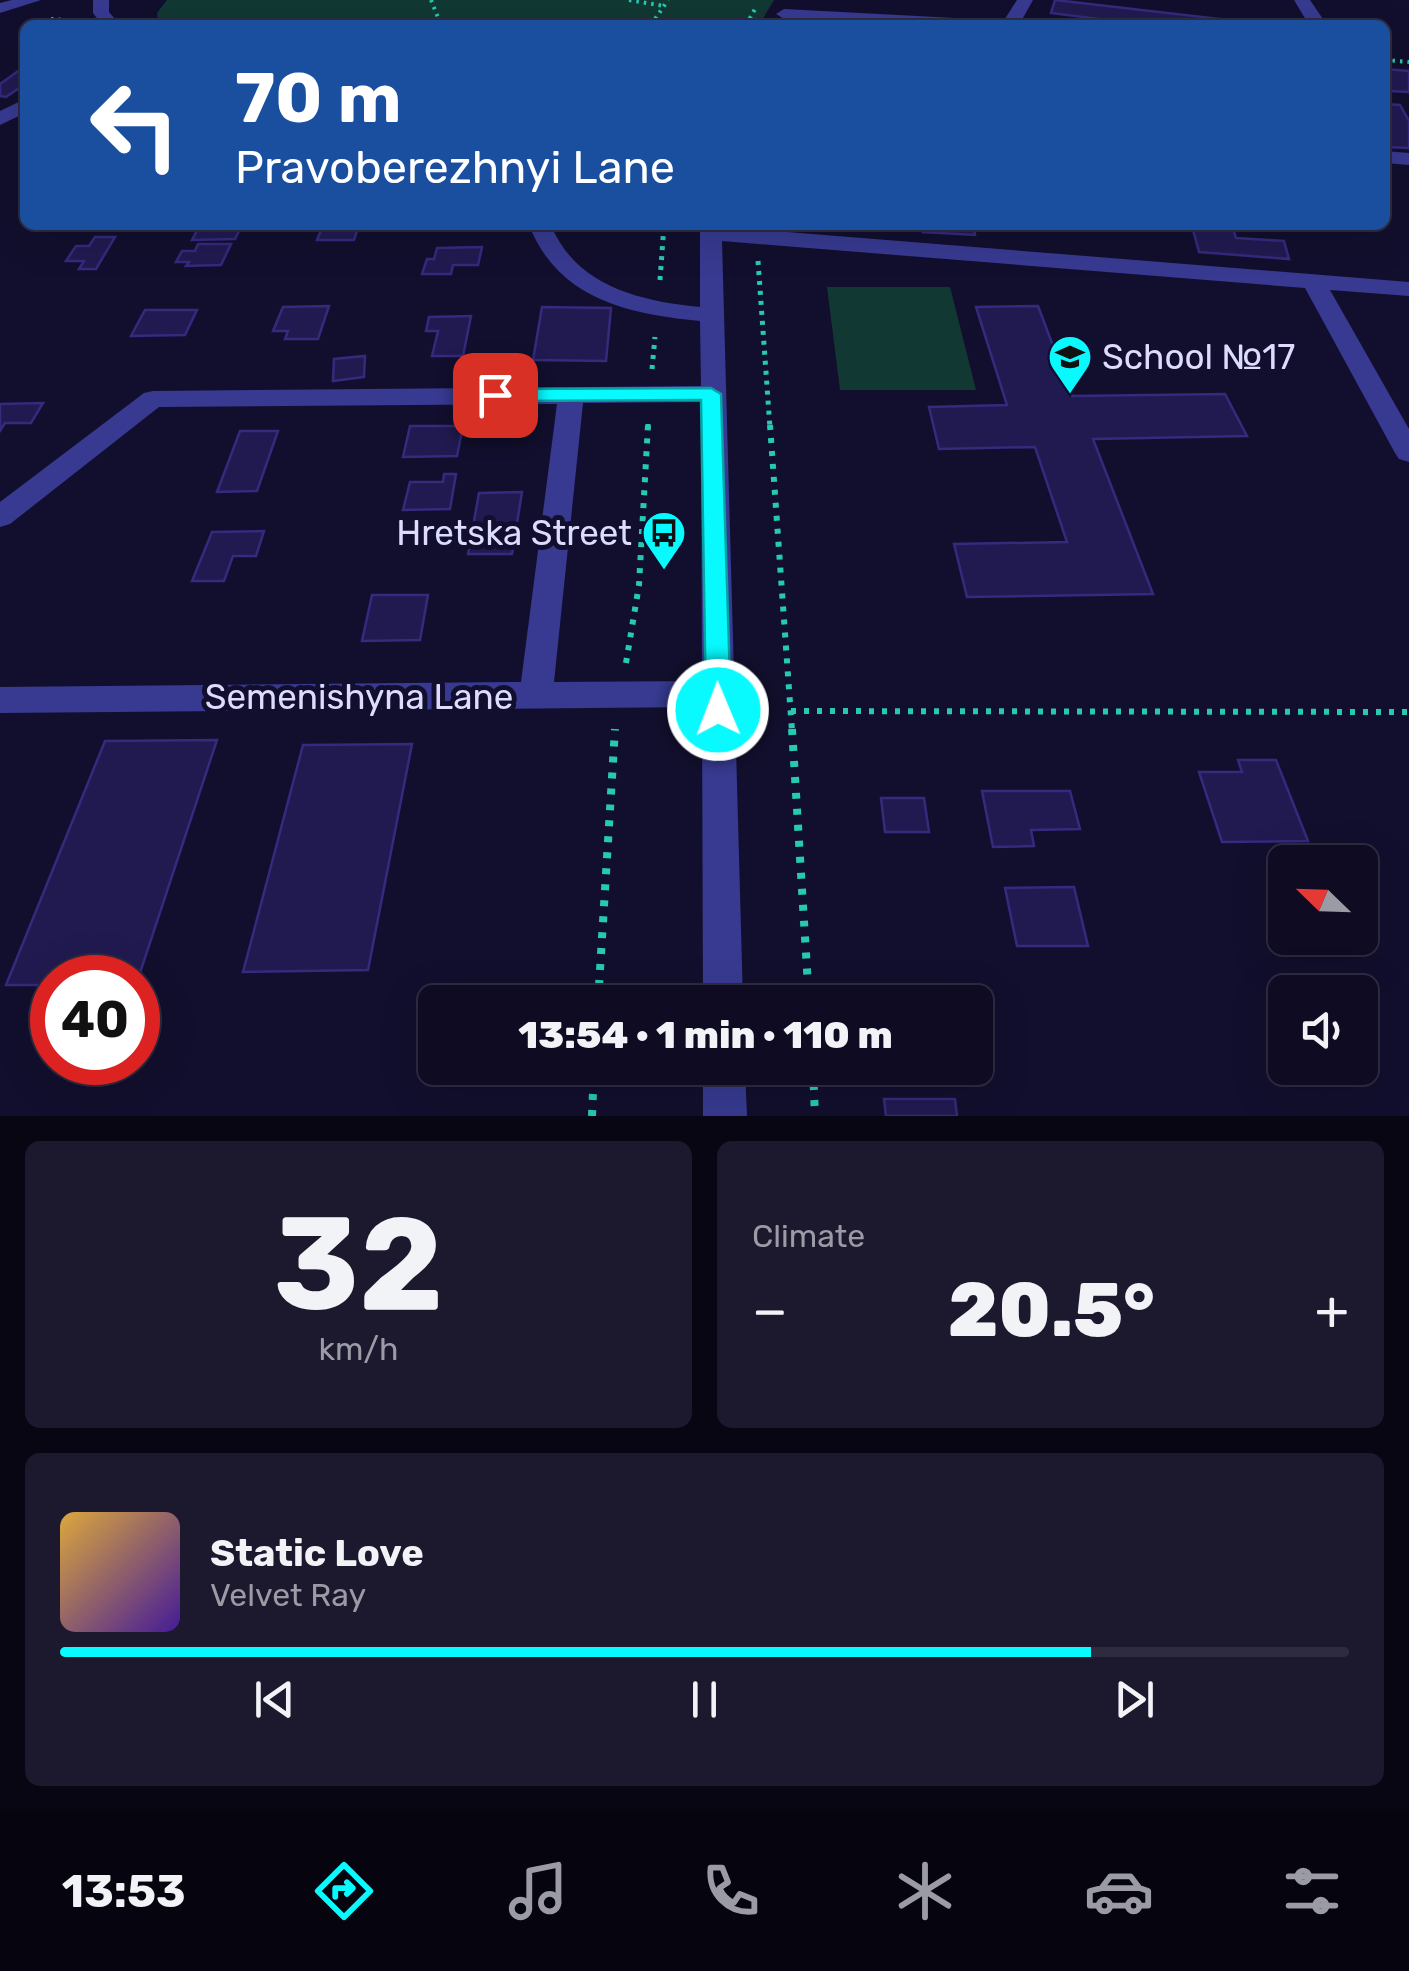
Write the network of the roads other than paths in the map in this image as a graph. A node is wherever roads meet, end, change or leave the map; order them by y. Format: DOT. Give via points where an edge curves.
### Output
graph roads {
  1 [pos="32,0"];
  2 [pos="0,8"];
  3 [pos="785,13"];
  4 [pos="906,20"];
  5 [pos="542,230"];
  6 [pos="711,230"];
  7 [pos="717,230"];
  8 [pos="1313,281"];
  9 [pos="1409,289"];
  10 [pos="712,315"];
  11 [pos="571,394"];
  12 [pos="711,394"];
  13 [pos="1409,453"];
  14 [pos="0,517"];
  15 [pos="718,694"];
  16 [pos="536,696"];
  17 [pos="0,700"];
  18 [pos="723,985"];
  19 [pos="724,1085"];
  20 [pos="725,1116"];
  1 -- 2 [label="street"];
  3 -- 4 [label="street"];
  5 -- 10 [label="street" via="549,249 576,276 618,297"];
  6 -- 10 [label="street"];
  7 -- 8 [label="street"];
  8 -- 9 [label="street"];
  8 -- 13 [label="street"];
  10 -- 12 [label="street"];
  11 -- 12 [label="street"];
  11 -- 14 [label="street" via="153,399"];
  11 -- 16 [label="street"];
  12 -- 15 [label="street"];
  15 -- 16 [label="street, Semenishyna Lane"];
  15 -- 18 [label="street"];
  16 -- 17 [label="street, Semenishyna Lane"];
  19 -- 20 [label="street"];
}
